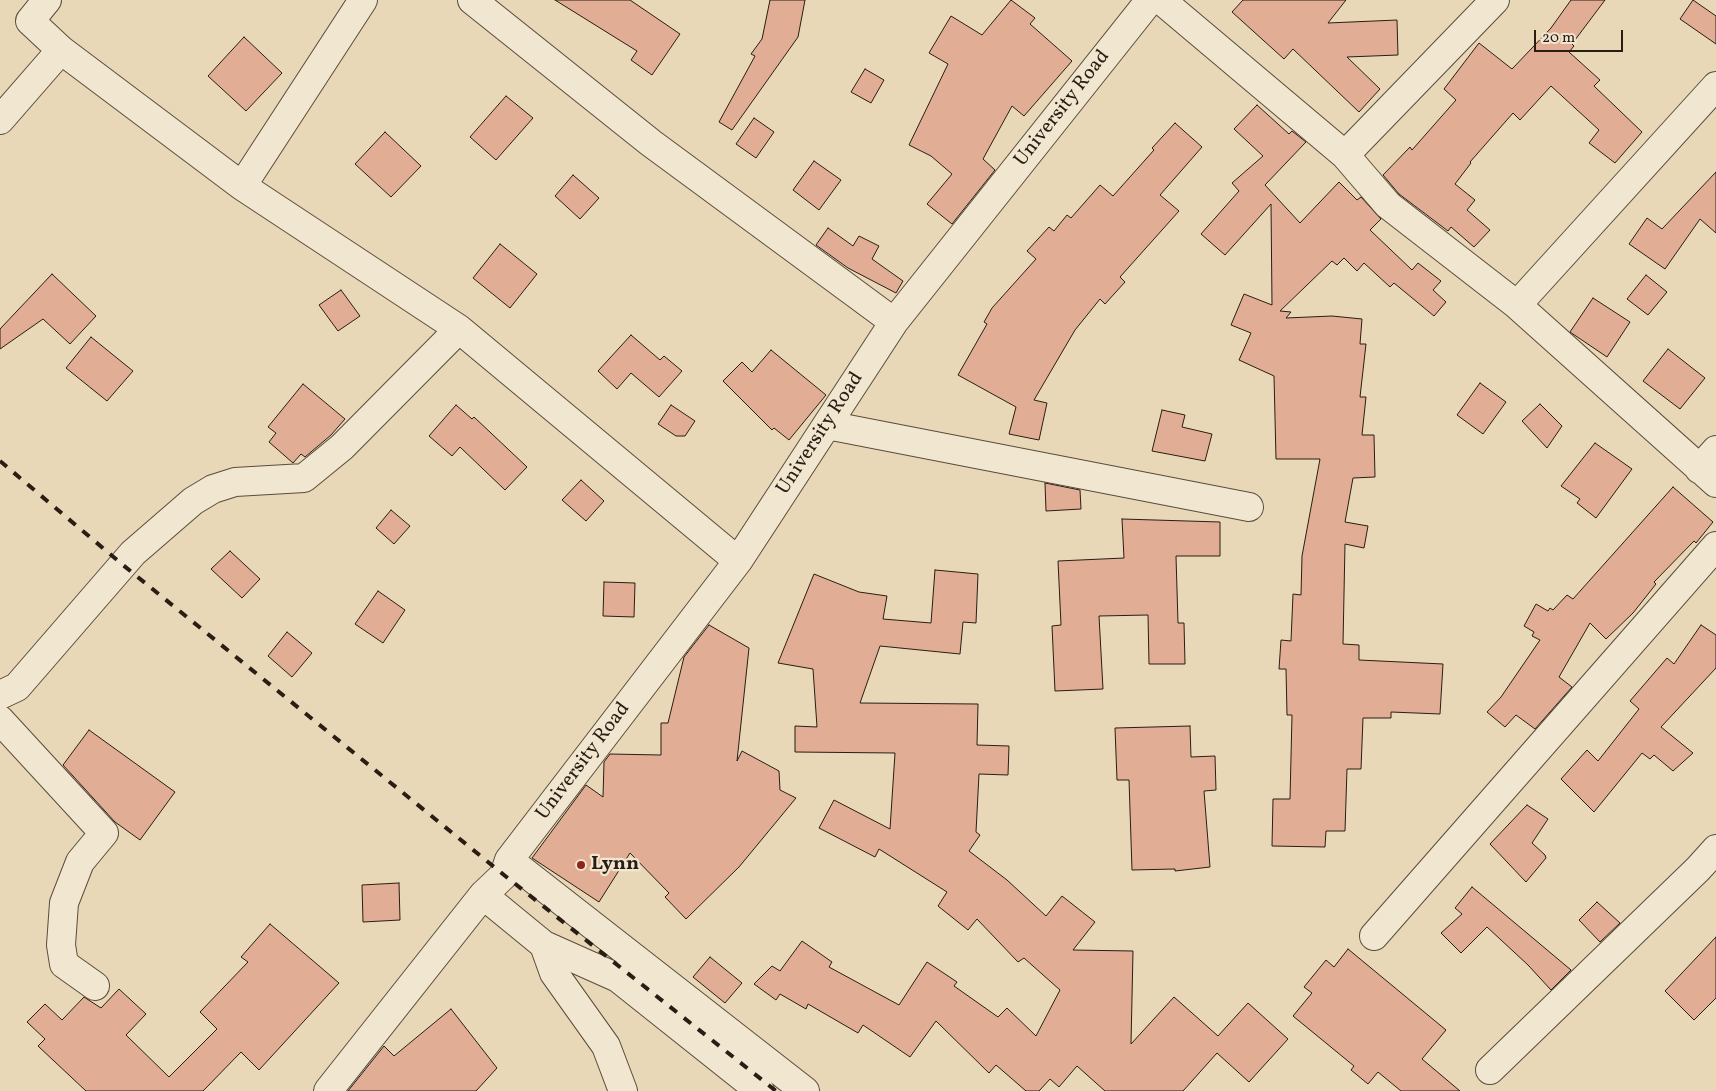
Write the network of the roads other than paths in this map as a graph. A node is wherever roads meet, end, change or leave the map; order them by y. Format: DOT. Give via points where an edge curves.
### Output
graph roads {
  1 [pos="47,0"];
  2 [pos="363,0"];
  3 [pos="472,0"];
  4 [pos="1150,0"];
  5 [pos="1161,0"];
  6 [pos="1495,0"];
  7 [pos="61,50"];
  8 [pos="1716,86"];
  9 [pos="0,120"];
  10 [pos="1345,155"];
  11 [pos="242,186"];
  12 [pos="1517,305"];
  13 [pos="894,322"];
  14 [pos="459,329"];
  15 [pos="827,425"];
  16 [pos="1710,467"];
  17 [pos="1249,507"];
  18 [pos="1716,546"];
  19 [pos="738,561"];
  20 [pos="0,694"];
  21 [pos="0,720"];
  22 [pos="1716,849"];
  23 [pos="506,868"];
  24 [pos="483,895"];
  25 [pos="1374,936"];
  26 [pos="544,945"];
  27 [pos="95,986"];
  28 [pos="1490,1070"];
  29 [pos="328,1091"];
  30 [pos="623,1091"];
  31 [pos="760,1091"];
  32 [pos="805,1091"];
  1 -- 7 [label="street" via="30,21"];
  2 -- 11 [label="street"];
  3 -- 13 [label="street" via="650,143"];
  4 -- 13 [label="street, University Road"];
  5 -- 10 [label="street"];
  6 -- 10 [label="street"];
  7 -- 9 [label="street"];
  7 -- 11 [label="street"];
  8 -- 12 [label="street"];
  10 -- 12 [label="street" via="1388,205"];
  11 -- 14 [label="street"];
  12 -- 16 [label="street"];
  13 -- 15 [label="street, University Road"];
  14 -- 19 [label="street"];
  14 -- 20 [label="street" via="342,447 304,478 235,482 213,489 193,501 133,553 17,687"];
  15 -- 17 [label="street"];
  15 -- 19 [label="street, University Road"];
  18 -- 25 [label="street"];
  19 -- 23 [label="street, University Road"];
  21 -- 27 [label="street" via="104,833 80,862 64,903 61,945 64,964"];
  22 -- 28 [label="street"];
  23 -- 24 [label="street, University Road"];
  23 -- 32 [label="street"];
  24 -- 26 [label="street"];
  24 -- 29 [label="street, University Road"];
  26 -- 30 [label="street" via="554,973 606,1046"];
  26 -- 31 [label="street" via="618,978"];
}
